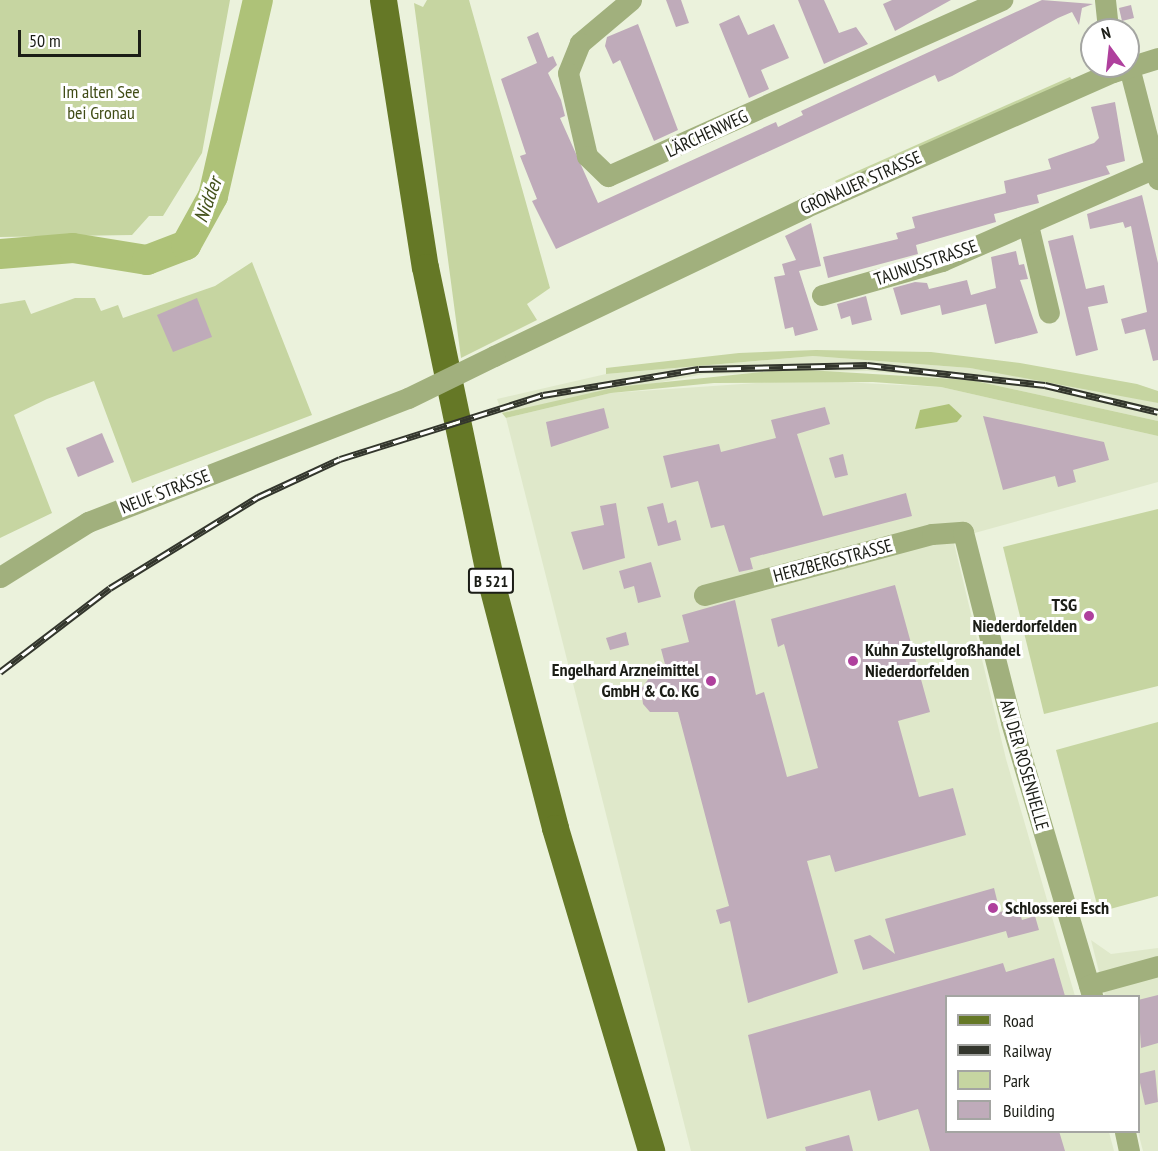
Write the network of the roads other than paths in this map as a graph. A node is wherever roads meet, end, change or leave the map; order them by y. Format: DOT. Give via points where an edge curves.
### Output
graph roads {
  1 [pos="383,0"];
  2 [pos="631,0"];
  3 [pos="1002,0"];
  4 [pos="1105,0"];
  5 [pos="1107,18"];
  6 [pos="1158,58"];
  7 [pos="1140,63"];
  8 [pos="1098,78"];
  9 [pos="1121,78"];
  10 [pos="1157,173"];
  11 [pos="1028,225"];
  12 [pos="822,295"];
  13 [pos="1049,314"];
  14 [pos="494,356"];
  15 [pos="963,532"];
  16 [pos="0,577"];
  17 [pos="704,596"];
  18 [pos="1158,966"];
  19 [pos="1090,991"];
  20 [pos="1125,1133"];
  21 [pos="651,1151"];
  22 [pos="1129,1151"];
  1 -- 21 [label="main road, B 521" via="429,289 489,574 555,828"];
  2 -- 3 [label="street, LÄRCHENWEG" via="580,43 568,73 587,156 608,176"];
  4 -- 5 [label="street"];
  6 -- 7 [label="street, GRONAUER STRASSE"];
  8 -- 14 [label="street, GRONAUER STRASSE" via="804,208"];
  9 -- 10 [label="street, TAUNUSSTRASSE"];
  10 -- 11 [label="street, TAUNUSSTRASSE"];
  11 -- 12 [label="street, TAUNUSSTRASSE" via="924,268"];
  11 -- 13 [label="street"];
  14 -- 16 [label="street, NEUE STRASSE, bridge" via="340,427 88,522"];
  15 -- 17 [label="street, HERZBERGSTRASSE" via="932,534"];
  15 -- 19 [label="street, AN DER ROSENHELLE" via="1011,722"];
  18 -- 19 [label="street"];
  20 -- 22 [label="street"];
}
